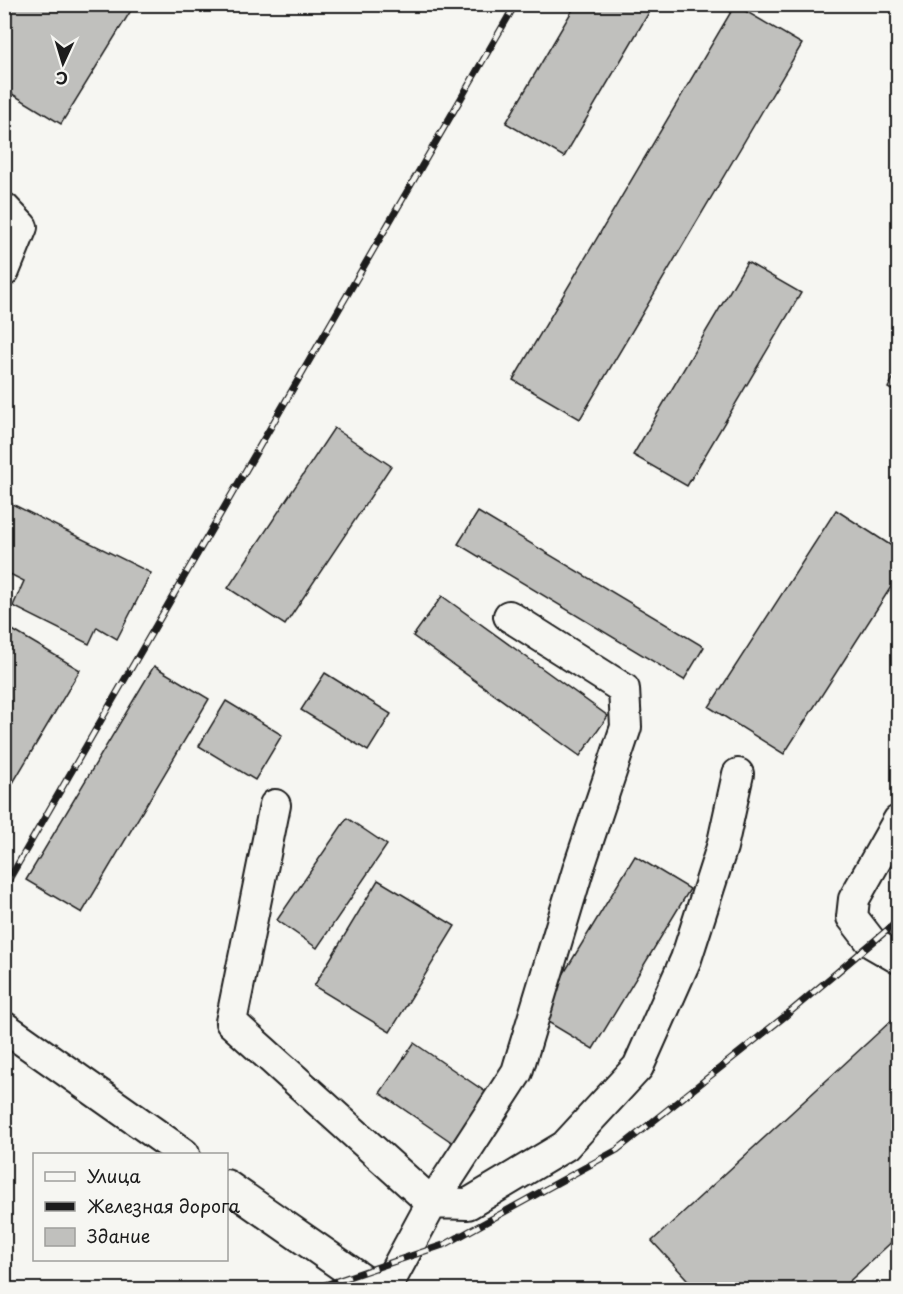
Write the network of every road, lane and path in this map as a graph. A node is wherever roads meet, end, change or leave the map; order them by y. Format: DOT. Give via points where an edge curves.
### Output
graph roads {
  1 [pos="4,208"];
  2 [pos="4,271"];
  3 [pos="509,616"];
  4 [pos="738,774"];
  5 [pos="275,805"];
  6 [pos="898,821"];
  7 [pos="898,958"];
  8 [pos="4,1027"];
  9 [pos="181,1153"];
  10 [pos="228,1186"];
  11 [pos="432,1203"];
  12 [pos="376,1290"];
  13 [pos="385,1290"];
  1 -- 2 [label="street" via="22,227"];
  3 -- 11 [label="street" via="624,689 626,727 517,1072"];
  4 -- 11 [label="street" via="722,847 686,959 638,1067 566,1146 468,1204"];
  5 -- 11 [label="street" via="231,1022"];
  6 -- 7 [label="street" via="854,899 852,917 872,943"];
  8 -- 9 [label="street"];
  10 -- 12 [label="street"];
  11 -- 13 [label="street"];
}
